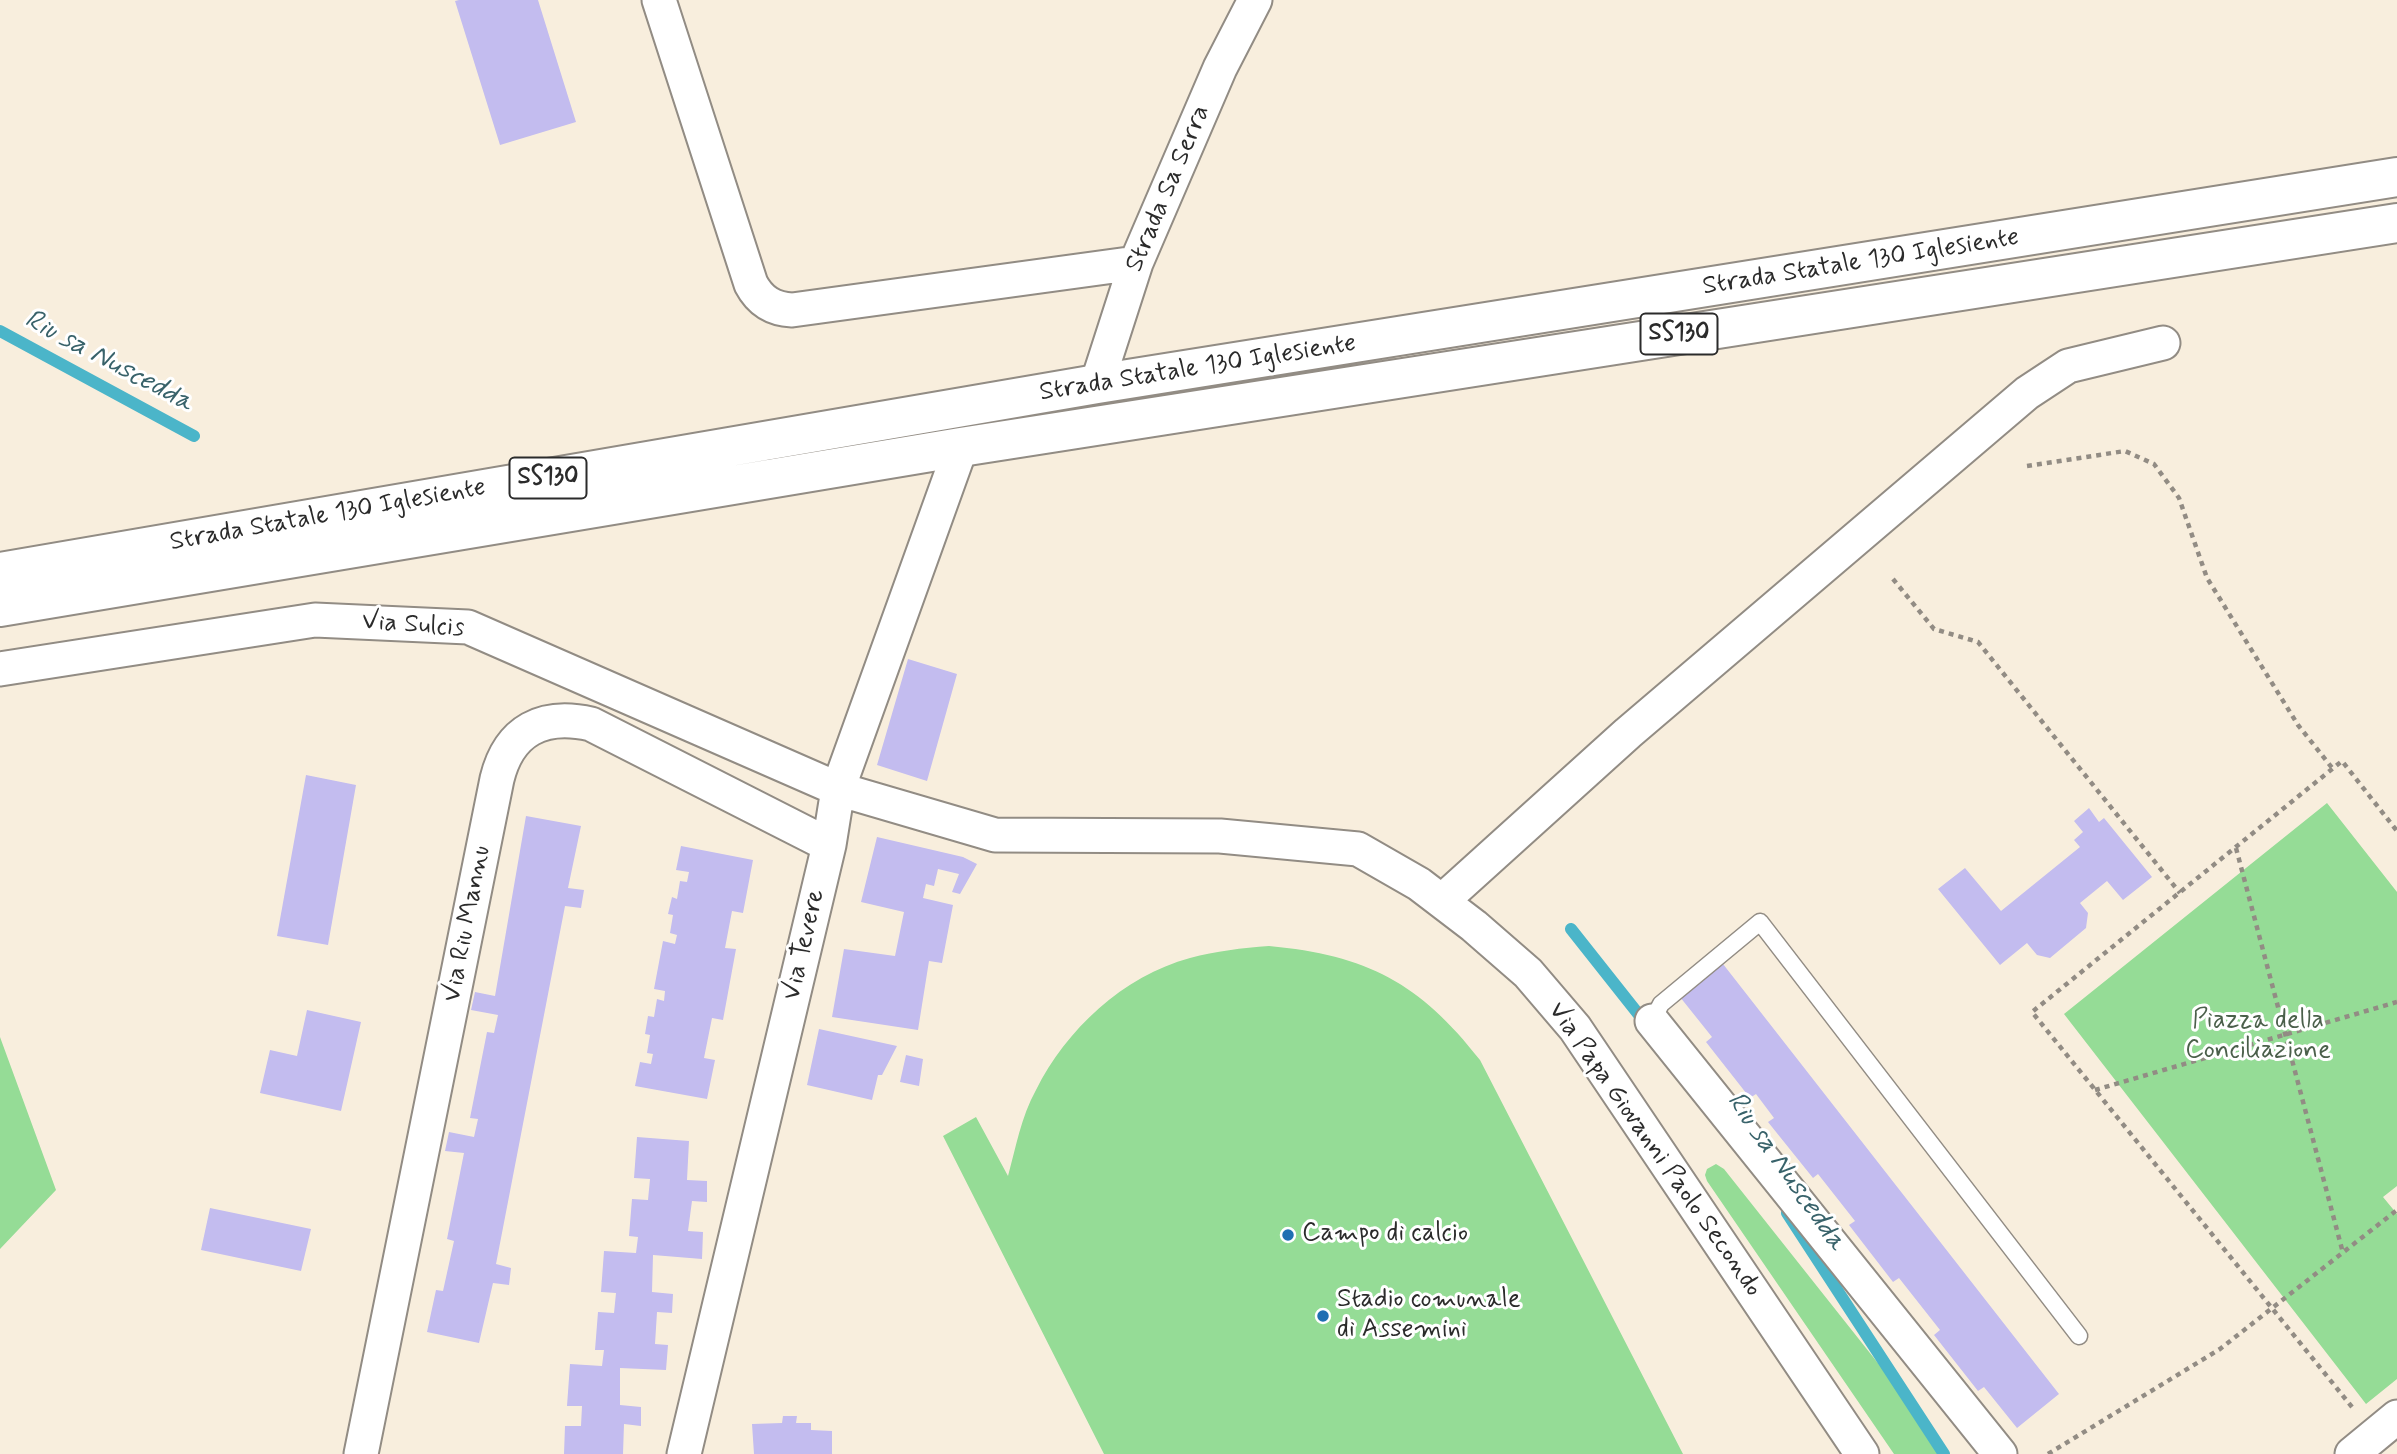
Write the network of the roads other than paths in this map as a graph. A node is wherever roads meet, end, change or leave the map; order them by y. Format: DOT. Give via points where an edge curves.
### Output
graph roads {
  1 [pos="659,0"];
  2 [pos="1255,0"];
  3 [pos="2397,177"];
  4 [pos="2397,223"];
  5 [pos="1136,263"];
  6 [pos="2163,343"];
  7 [pos="1097,384"];
  8 [pos="961,447"];
  9 [pos="0,572"];
  10 [pos="0,607"];
  11 [pos="0,669"];
  12 [pos="838,789"];
  13 [pos="828,845"];
  14 [pos="1442,901"];
  15 [pos="1652,1021"];
  16 [pos="2079,1336"];
  17 [pos="361,1454"];
  18 [pos="684,1454"];
  19 [pos="1862,1454"];
  20 [pos="2000,1454"];
  1 -- 5 [label="street" via="751,284 766,303 792,310"];
  2 -- 5 [label="street, Strada Sa Serra" via="1220,68"];
  3 -- 7 [label="main road, Strada Statale 130 Iglesiente / SS130"];
  4 -- 8 [label="main road, Strada Statale 130 Iglesiente / SS130"];
  5 -- 7 [label="street, Strada Sa Serra"];
  6 -- 14 [label="street" via="2068,366 2027,393 1628,733"];
  7 -- 9 [label="main road, Strada Statale 130 Iglesiente / SS130"];
  8 -- 10 [label="main road, Strada Statale 130 Iglesiente / SS130"];
  8 -- 12 [label="street, Via Tevere"];
  11 -- 12 [label="street, Via Sulcis" via="315,620 468,626"];
  12 -- 13 [label="street, Via Tevere"];
  12 -- 14 [label="street, Via Papa Giovanni Paolo Secondo" via="995,835 1220,836 1358,849"];
  13 -- 17 [label="street, Via Riu Mannu" via="591,724 552,720 532,727 515,741 502,758 497,779"];
  13 -- 18 [label="street, Via Tevere"];
  14 -- 19 [label="street, Via Papa Giovanni Paolo Secondo" via="1528,973 1575,1028"];
  15 -- 16 [label="lane" via="1661,1004 1760,922"];
  15 -- 20 [label="street"];
}
